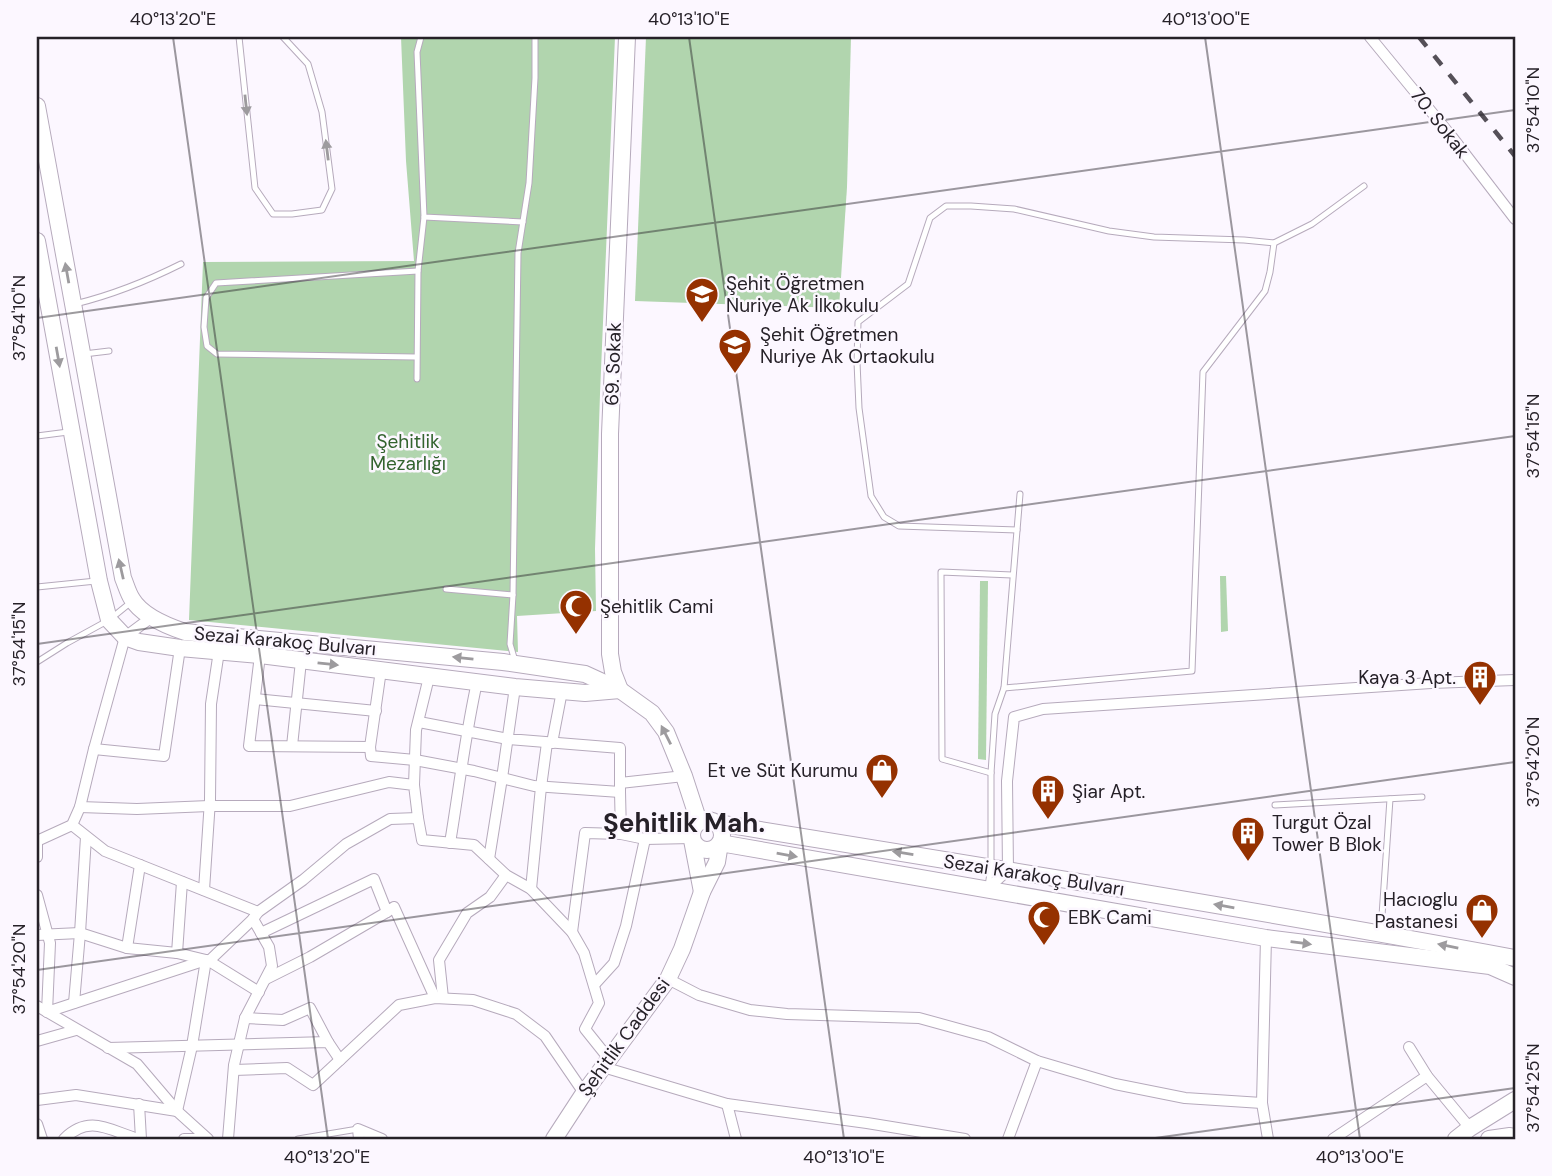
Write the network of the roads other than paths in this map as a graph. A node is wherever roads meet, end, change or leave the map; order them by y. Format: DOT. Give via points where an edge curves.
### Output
graph roads {
  1 [pos="239,37"];
  2 [pos="283,37"];
  3 [pos="421,37"];
  4 [pos="535,37"];
  5 [pos="627,37"];
  6 [pos="1370,37"];
  7 [pos="37,106"];
  8 [pos="1364,186"];
  9 [pos="1513,215"];
  10 [pos="424,217"];
  11 [pos="523,222"];
  12 [pos="37,242"];
  13 [pos="1274,243"];
  14 [pos="181,264"];
  15 [pos="418,271"];
  16 [pos="72,305"];
  17 [pos="109,351"];
  18 [pos="81,354"];
  19 [pos="416,357"];
  20 [pos="417,379"];
  21 [pos="71,432"];
  22 [pos="37,436"];
  23 [pos="1020,494"];
  24 [pos="1017,530"];
  25 [pos="1012,575"];
  26 [pos="99,581"];
  27 [pos="37,587"];
  28 [pos="446,589"];
  29 [pos="513,594"];
  30 [pos="133,601"];
  31 [pos="152,617"];
  32 [pos="109,620"];
  33 [pos="125,637"];
  34 [pos="180,648"];
  35 [pos="219,651"];
  36 [pos="260,655"];
  37 [pos="301,661"];
  38 [pos="37,662"];
  39 [pos="516,664"];
  40 [pos="381,670"];
  41 [pos="429,677"];
  42 [pos="1515,680"];
  43 [pos="477,682"];
  44 [pos="515,687"];
  45 [pos="1004,688"];
  46 [pos="620,690"];
  47 [pos="562,691"];
  48 [pos="255,699"];
  49 [pos="298,703"];
  50 [pos="376,711"];
  51 [pos="419,722"];
  52 [pos="466,731"];
  53 [pos="508,739"];
  54 [pos="550,743"];
  55 [pos="292,746"];
  56 [pos="370,747"];
  57 [pos="94,749"];
  58 [pos="415,760"];
  59 [pos="463,769"];
  60 [pos="991,774"];
  61 [pos="684,776"];
  62 [pos="502,778"];
  63 [pos="414,785"];
  64 [pos="541,786"];
  65 [pos="620,788"];
  66 [pos="1422,797"];
  67 [pos="1390,799"];
  68 [pos="1275,805"];
  69 [pos="209,806"];
  70 [pos="80,807"];
  71 [pos="418,818"];
  72 [pos="699,822"];
  73 [pos="717,823"];
  74 [pos="72,825"];
  75 [pos="621,834"];
  76 [pos="86,837"];
  77 [pos="645,839"];
  78 [pos="692,839"];
  79 [pos="37,841"];
  80 [pos="450,843"];
  81 [pos="720,843"];
  82 [pos="37,857"];
  83 [pos="489,859"];
  84 [pos="139,865"];
  85 [pos="991,867"];
  86 [pos="1009,870"];
  87 [pos="506,875"];
  88 [pos="182,881"];
  89 [pos="531,889"];
  90 [pos="987,889"];
  91 [pos="204,890"];
  92 [pos="702,892"];
  93 [pos="37,895"];
  94 [pos="387,912"];
  95 [pos="255,915"];
  96 [pos="572,932"];
  97 [pos="80,933"];
  98 [pos="261,933"];
  99 [pos="1381,933"];
  100 [pos="42,935"];
  101 [pos="1266,939"];
  102 [pos="127,948"];
  103 [pos="177,953"];
  104 [pos="1515,958"];
  105 [pos="208,961"];
  106 [pos="1515,977"];
  107 [pos="266,979"];
  108 [pos="668,979"];
  109 [pos="594,985"];
  110 [pos="259,992"];
  111 [pos="439,998"];
  112 [pos="74,1003"];
  113 [pos="42,1009"];
  114 [pos="245,1018"];
  115 [pos="76,1030"];
  116 [pos="37,1041"];
  117 [pos="328,1042"];
  118 [pos="239,1045"];
  119 [pos="192,1046"];
  120 [pos="1409,1047"];
  121 [pos="108,1048"];
  122 [pos="340,1060"];
  123 [pos="1038,1061"];
  124 [pos="606,1063"];
  125 [pos="234,1070"];
  126 [pos="1427,1076"];
  127 [pos="584,1093"];
  128 [pos="37,1100"];
  129 [pos="1515,1100"];
  130 [pos="1262,1103"];
  131 [pos="139,1104"];
  132 [pos="727,1104"];
  133 [pos="177,1111"];
  134 [pos="37,1124"];
  135 [pos="1470,1128"];
  136 [pos="358,1134"];
  137 [pos="1515,1137"];
  138 [pos="42,1139"];
  139 [pos="64,1139"];
  140 [pos="139,1139"];
  141 [pos="184,1139"];
  142 [pos="208,1139"];
  143 [pos="228,1139"];
  144 [pos="298,1139"];
  145 [pos="382,1139"];
  146 [pos="554,1139"];
  147 [pos="736,1139"];
  148 [pos="965,1139"];
  149 [pos="1008,1139"];
  150 [pos="1268,1139"];
  151 [pos="1333,1139"];
  152 [pos="1456,1139"];
  153 [pos="1489,1139"];
  1 -- 2 [label="lane, one-way" via="255,188 273,214 322,210 332,189 322,111 308,64"];
  3 -- 10 [label="lane" via="417,52"];
  4 -- 11 [label="lane"];
  5 -- 46 [label="street, 69. Sokak" via="610,434 610,654"];
  6 -- 9 [label="street, 70. Sokak"];
  16 -- 7 [label="street, one-way"];
  8 -- 13 [label="lane" via="1312,224"];
  10 -- 11 [label="lane"];
  10 -- 15 [label="lane"];
  11 -- 29 [label="lane" via="518,253"];
  12 -- 21 [label="street, one-way"];
  13 -- 24 [label="lane" via="1154,237 1014,209 946,206 930,218 908,284 858,322 859,408 871,496 884,517 899,526"];
  13 -- 45 [label="lane" via="1265,291 1203,372 1192,671"];
  14 -- 16 [label="lane" via="153,279"];
  15 -- 19 [label="lane"];
  15 -- 19 [label="lane" via="216,283 206,298 204,327 207,346 216,354"];
  16 -- 18 [label="street"];
  17 -- 18 [label="lane"];
  30 -- 18 [label="street, one-way" via="123,578"];
  19 -- 20 [label="lane"];
  21 -- 22 [label="lane"];
  21 -- 26 [label="street"];
  23 -- 24 [label="lane"];
  24 -- 25 [label="lane"];
  25 -- 45 [label="lane"];
  25 -- 60 [label="lane" via="941,572 942,758"];
  26 -- 27 [label="lane"];
  26 -- 32 [label="street"];
  28 -- 29 [label="lane"];
  29 -- 39 [label="lane" via="510,644"];
  30 -- 31 [label="street, Sezai Karakoç Bulvarı"];
  30 -- 32 [label="lane"];
  31 -- 33 [label="street"];
  39 -- 31 [label="street, Sezai Karakoç Bulvarı, one-way" via="185,632"];
  32 -- 33 [label="street"];
  32 -- 38 [label="lane"];
  33 -- 34 [label="street"];
  33 -- 57 [label="street"];
  34 -- 35 [label="street"];
  34 -- 57 [label="street" via="164,756"];
  35 -- 36 [label="street"];
  35 -- 69 [label="street" via="211,704"];
  36 -- 37 [label="street"];
  36 -- 48 [label="street"];
  37 -- 40 [label="street, one-way"];
  37 -- 49 [label="street"];
  39 -- 46 [label="street, Sezai Karakoç Bulvarı" via="585,674"];
  40 -- 41 [label="street"];
  40 -- 50 [label="street"];
  41 -- 43 [label="street"];
  41 -- 51 [label="street"];
  42 -- 86 [label="street" via="1044,709 1014,717 1007,781"];
  43 -- 44 [label="street"];
  43 -- 52 [label="street"];
  44 -- 47 [label="street"];
  44 -- 53 [label="street"];
  45 -- 60 [label="lane" via="995,714"];
  46 -- 47 [label="street"];
  61 -- 46 [label="street, Sezai Karakoç Bulvarı, one-way" via="666,732 652,713"];
  47 -- 54 [label="street"];
  48 -- 49 [label="street"];
  48 -- 55 [label="street" via="249,746"];
  49 -- 50 [label="street"];
  49 -- 55 [label="street"];
  50 -- 56 [label="street"];
  51 -- 52 [label="street"];
  51 -- 58 [label="street"];
  52 -- 53 [label="street"];
  52 -- 59 [label="street"];
  53 -- 54 [label="street"];
  53 -- 62 [label="street"];
  54 -- 64 [label="street"];
  54 -- 65 [label="street" via="621,748"];
  55 -- 56 [label="street"];
  56 -- 58 [label="street" via="371,756"];
  57 -- 70 [label="street"];
  58 -- 59 [label="street"];
  58 -- 63 [label="street"];
  59 -- 62 [label="street"];
  59 -- 80 [label="street"];
  60 -- 85 [label="lane"];
  61 -- 65 [label="street"];
  61 -- 72 [label="street, Sezai Karakoç Bulvarı"];
  62 -- 64 [label="street"];
  62 -- 83 [label="street"];
  63 -- 69 [label="street" via="389,782 290,806"];
  63 -- 71 [label="street"];
  64 -- 65 [label="street"];
  64 -- 89 [label="street"];
  65 -- 75 [label="street"];
  66 -- 67 [label="lane"];
  67 -- 68 [label="lane"];
  67 -- 99 [label="lane"];
  69 -- 70 [label="street"];
  69 -- 91 [label="street"];
  70 -- 74 [label="street"];
  71 -- 80 [label="street" via="422,840"];
  71 -- 95 [label="street" via="390,819 346,844"];
  72 -- 73 [label="street"];
  72 -- 78 [label="street"];
  73 -- 81 [label="street" via="723,835"];
  85 -- 73 [label="street, Sezai Karakoç Bulvarı, one-way"];
  74 -- 76 [label="street"];
  74 -- 79 [label="street"];
  75 -- 77 [label="street"];
  75 -- 96 [label="street" via="585,833"];
  76 -- 84 [label="street" via="105,851"];
  76 -- 97 [label="street"];
  77 -- 78 [label="street"];
  77 -- 109 [label="street" via="614,963"];
  78 -- 81 [label="street" via="708,850"];
  78 -- 92 [label="street"];
  79 -- 82 [label="street"];
  80 -- 83 [label="street" via="474,845"];
  81 -- 90 [label="street, Sezai Karakoç Bulvarı, one-way"];
  81 -- 92 [label="street, Şehitlik Caddesi" via="717,862"];
  83 -- 87 [label="street"];
  84 -- 88 [label="street"];
  84 -- 102 [label="street"];
  85 -- 86 [label="street, Sezai Karakoç Bulvarı"];
  85 -- 90 [label="lane"];
  86 -- 90 [label="street"];
  99 -- 86 [label="street, Sezai Karakoç Bulvarı, one-way"];
  87 -- 89 [label="street"];
  87 -- 111 [label="street" via="491,897 467,912 439,960"];
  88 -- 91 [label="street"];
  88 -- 103 [label="street"];
  89 -- 96 [label="street"];
  90 -- 101 [label="street, Sezai Karakoç Bulvarı"];
  91 -- 95 [label="street"];
  92 -- 108 [label="street, Şehitlik Caddesi"];
  93 -- 100 [label="street"];
  94 -- 98 [label="street" via="374,879"];
  94 -- 107 [label="street"];
  94 -- 111 [label="street" via="394,908"];
  95 -- 98 [label="street"];
  95 -- 105 [label="street"];
  96 -- 109 [label="street"];
  97 -- 100 [label="street"];
  97 -- 102 [label="street"];
  97 -- 112 [label="street"];
  98 -- 107 [label="street" via="272,966"];
  104 -- 99 [label="street, Sezai Karakoç Bulvarı, one-way"];
  100 -- 113 [label="street" via="50,943"];
  101 -- 106 [label="street, Sezai Karakoç Bulvarı, one-way" via="1490,966"];
  101 -- 130 [label="street"];
  102 -- 103 [label="street"];
  103 -- 105 [label="street"];
  105 -- 110 [label="street"];
  105 -- 112 [label="street"];
  105 -- 119 [label="street"];
  107 -- 110 [label="street"];
  108 -- 123 [label="street" via="699,995 750,1010 919,1018 988,1037"];
  108 -- 124 [label="street, Şehitlik Caddesi"];
  109 -- 124 [label="street" via="598,1003 585,1029"];
  110 -- 114 [label="street"];
  111 -- 122 [label="street" via="399,1005"];
  111 -- 127 [label="street" via="472,1000 516,1014 545,1036"];
  112 -- 113 [label="street"];
  113 -- 115 [label="street"];
  114 -- 117 [label="street" via="283,1020 310,1009"];
  114 -- 118 [label="street"];
  115 -- 116 [label="street"];
  115 -- 121 [label="street"];
  117 -- 118 [label="street"];
  117 -- 122 [label="street"];
  118 -- 119 [label="street"];
  118 -- 125 [label="street"];
  119 -- 121 [label="street"];
  119 -- 133 [label="street"];
  120 -- 126 [label="street"];
  121 -- 133 [label="street" via="137,1064"];
  122 -- 125 [label="street" via="313,1085 287,1068"];
  123 -- 130 [label="street" via="1115,1084 1185,1098"];
  123 -- 149 [label="street"];
  124 -- 127 [label="street, Şehitlik Caddesi"];
  124 -- 132 [label="street"];
  125 -- 143 [label="street"];
  126 -- 135 [label="street"];
  126 -- 151 [label="street"];
  127 -- 146 [label="street, Şehitlik Caddesi"];
  128 -- 131 [label="street" via="76,1095"];
  129 -- 135 [label="street"];
  130 -- 150 [label="street"];
  131 -- 133 [label="street"];
  131 -- 140 [label="street"];
  132 -- 147 [label="street"];
  132 -- 148 [label="street"];
  133 -- 142 [label="street"];
  134 -- 138 [label="street"];
  135 -- 152 [label="street"];
  136 -- 144 [label="lane"];
  136 -- 145 [label="street"];
  137 -- 153 [label="street"];
  139 -- 140 [label="street" via="92,1124"];
  141 -- 142 [label="street"];
}
